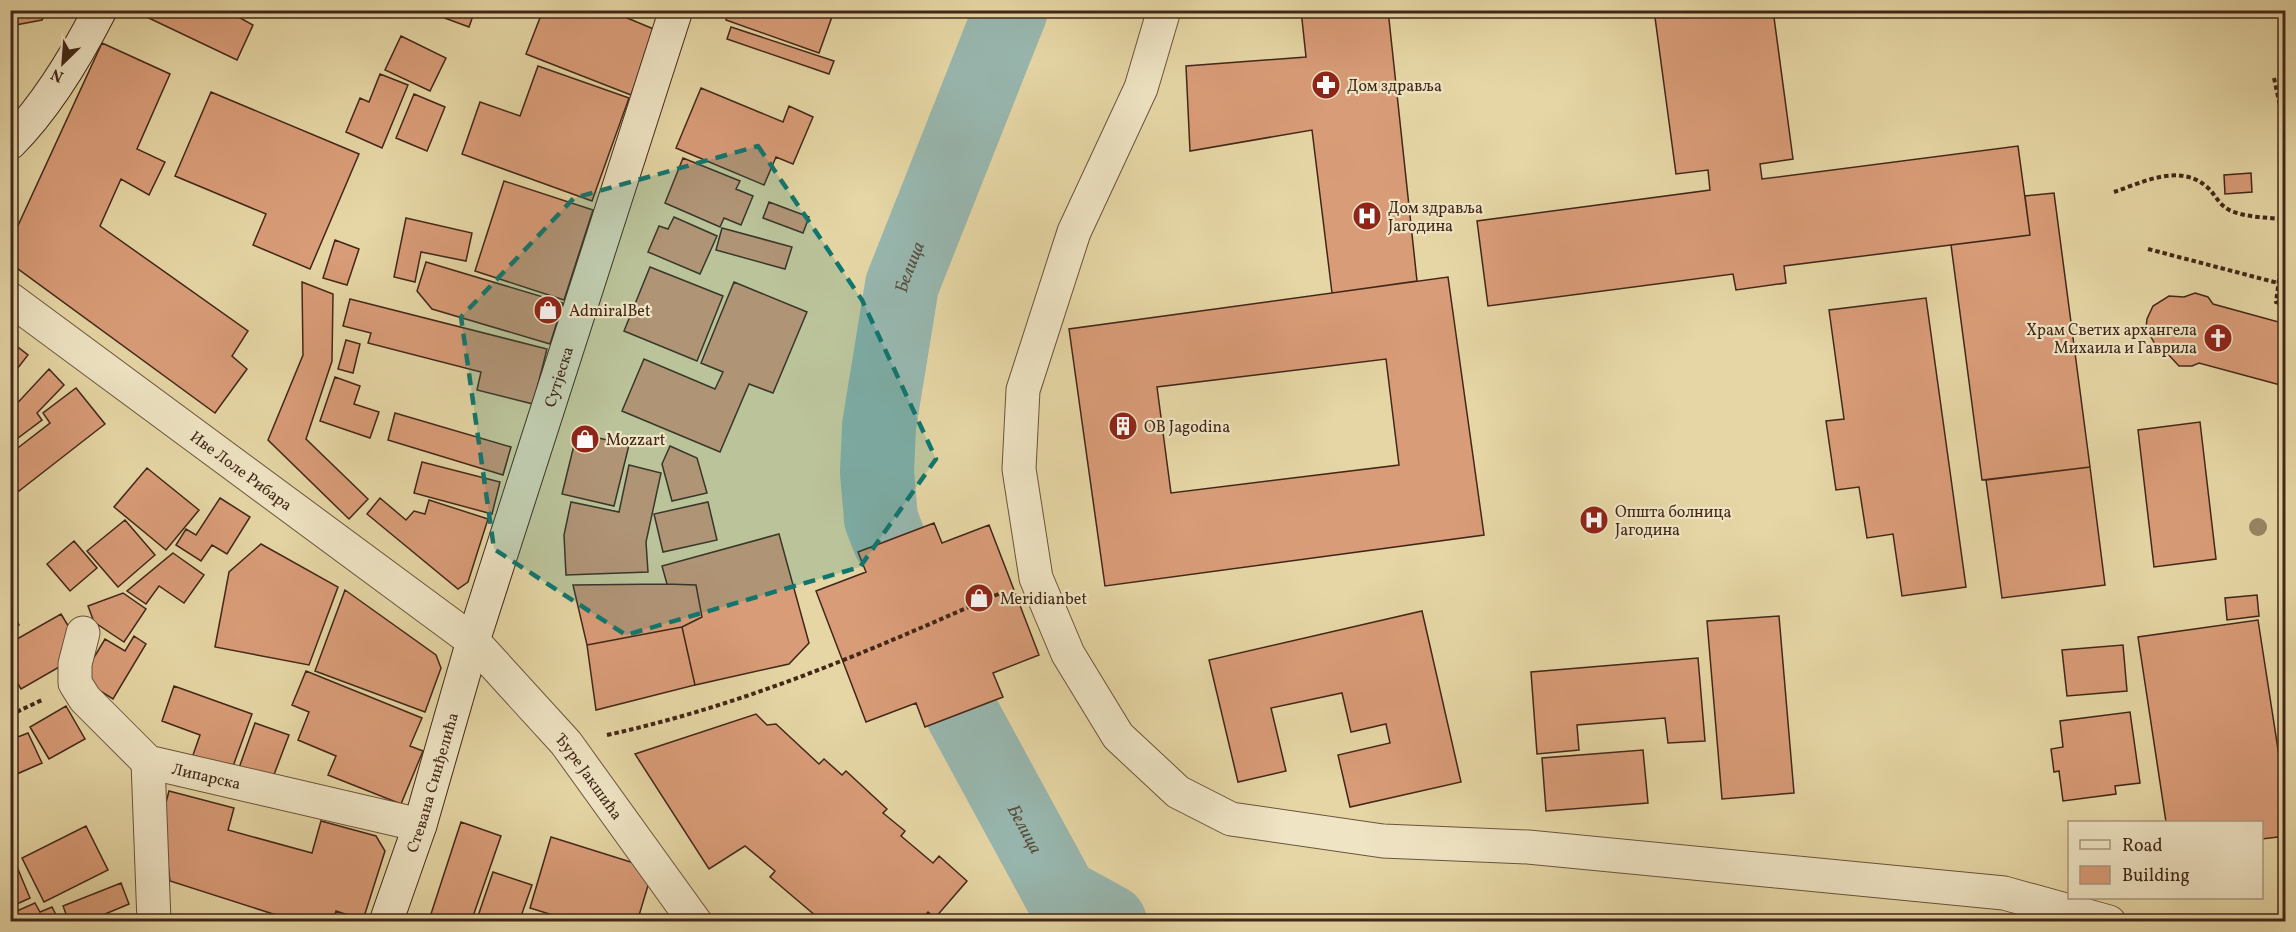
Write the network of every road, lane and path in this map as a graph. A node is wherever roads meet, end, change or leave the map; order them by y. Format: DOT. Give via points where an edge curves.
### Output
graph roads {
  1 [pos="100,10"];
  2 [pos="676,10"];
  3 [pos="1164,10"];
  4 [pos="2274,78"];
  5 [pos="2286,134"];
  6 [pos="10,144"];
  7 [pos="2114,192"];
  8 [pos="2286,219"];
  9 [pos="2286,227"];
  10 [pos="2148,249"];
  11 [pos="2278,283"];
  12 [pos="10,299"];
  13 [pos="2286,305"];
  14 [pos="1036,578"];
  15 [pos="83,633"];
  16 [pos="473,641"];
  17 [pos="566,744"];
  18 [pos="148,762"];
  19 [pos="420,825"];
  20 [pos="154,921"];
  21 [pos="386,921"];
  22 [pos="694,921"];
  23 [pos="2109,921"];
  1 -- 6 [label="street" via="81,48 25,129"];
  2 -- 16 [label="street, Сутјеска"];
  3 -- 14 [label="street" via="1141,88 1074,232 1023,390 1019,469"];
  4 -- 5 [label="path"];
  7 -- 8 [label="path" via="2167,175 2187,176 2208,187 2218,203 2234,212"];
  9 -- 11 [label="path"];
  10 -- 11 [label="path"];
  11 -- 13 [label="path" via="2276,302"];
  12 -- 16 [label="street, Иве Лоле Рибара"];
  14 -- 17 [label="path" via="822,670 700,712"];
  14 -- 23 [label="street" via="1068,654 1118,736 1179,792 1231,819 1383,841 1528,847 2004,893"];
  15 -- 18 [label="street" via="75,664 75,683 85,699"];
  16 -- 17 [label="street, Ђуре Јакшића"];
  16 -- 19 [label="street, Стевана Синђелића"];
  17 -- 22 [label="street, Ђуре Јакшића"];
  18 -- 19 [label="street, Липарска"];
  18 -- 20 [label="street"];
  19 -- 21 [label="street, Стевана Синђелића"];
}
